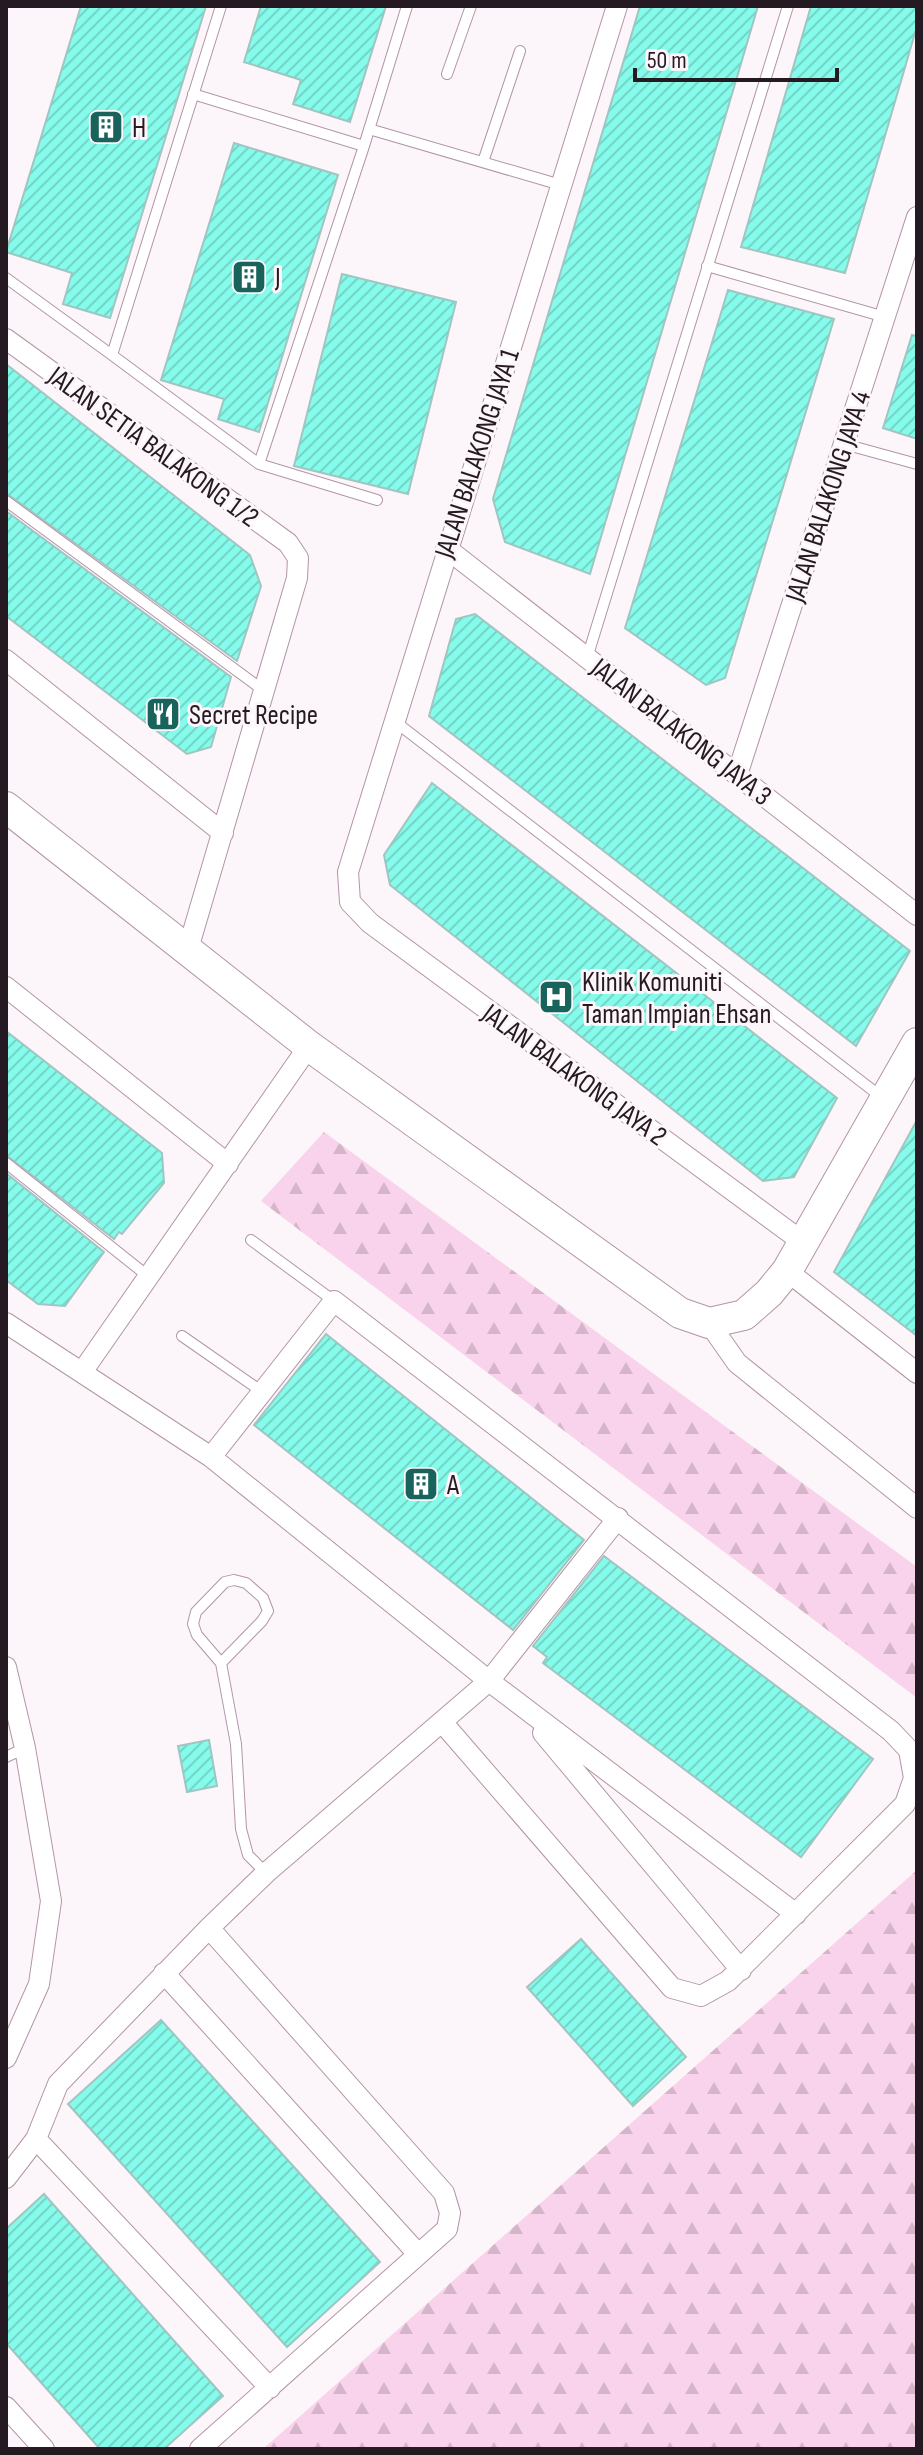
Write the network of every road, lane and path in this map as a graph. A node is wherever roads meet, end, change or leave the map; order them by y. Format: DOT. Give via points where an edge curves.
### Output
graph roads {
  1 [pos="221,6"];
  2 [pos="407,6"];
  3 [pos="471,6"];
  4 [pos="617,6"];
  5 [pos="788,6"];
  6 [pos="520,51"];
  7 [pos="447,74"];
  8 [pos="193,94"];
  9 [pos="369,129"];
  10 [pos="364,146"];
  11 [pos="483,162"];
  12 [pos="561,185"];
  13 [pos="917,217"];
  14 [pos="707,266"];
  15 [pos="6,278"];
  16 [pos="885,317"];
  17 [pos="6,339"];
  18 [pos="112,355"];
  19 [pos="844,444"];
  20 [pos="259,464"];
  21 [pos="917,464"];
  22 [pos="377,500"];
  23 [pos="6,501"];
  24 [pos="446,548"];
  25 [pos="587,658"];
  26 [pos="6,660"];
  27 [pos="263,690"];
  28 [pos="393,720"];
  29 [pos="737,775"];
  30 [pos="6,807"];
  31 [pos="223,833"];
  32 [pos="350,902"];
  33 [pos="917,915"];
  34 [pos="188,949"];
  35 [pos="6,987"];
  36 [pos="917,1043"];
  37 [pos="309,1046"];
  38 [pos="886,1100"];
  39 [pos="6,1163"];
  40 [pos="228,1164"];
  41 [pos="251,1240"];
  42 [pos="804,1243"];
  43 [pos="787,1271"];
  44 [pos="149,1277"];
  45 [pos="334,1301"];
  46 [pos="6,1323"];
  47 [pos="709,1323"];
  48 [pos="182,1336"];
  49 [pos="82,1372"];
  50 [pos="917,1373"];
  51 [pos="261,1391"];
  52 [pos="211,1457"];
  53 [pos="917,1508"];
  54 [pos="618,1518"];
  55 [pos="221,1663"];
  56 [pos="6,1667"];
  57 [pos="489,1681"];
  58 [pos="520,1705"];
  59 [pos="442,1722"];
  60 [pos="16,1753"];
  61 [pos="266,1873"];
  62 [pos="796,1914"];
  63 [pos="209,1928"];
  64 [pos="741,1970"];
  65 [pos="164,1973"];
  66 [pos="6,2058"];
  67 [pos="36,2139"];
  68 [pos="6,2178"];
  69 [pos="418,2254"];
  70 [pos="270,2388"];
  71 [pos="6,2407"];
  72 [pos="44,2449"];
  73 [pos="200,2449"];
  1 -- 8 [label="lane"];
  2 -- 9 [label="lane"];
  3 -- 7 [label="lane"];
  4 -- 12 [label="street, JALAN BALAKONG JAYA 1"];
  5 -- 14 [label="lane"];
  6 -- 11 [label="lane"];
  8 -- 10 [label="lane"];
  8 -- 18 [label="lane"];
  9 -- 10 [label="lane"];
  9 -- 11 [label="lane"];
  10 -- 20 [label="lane"];
  11 -- 12 [label="lane"];
  12 -- 24 [label="street, JALAN BALAKONG JAYA 1"];
  13 -- 16 [label="street, JALAN BALAKONG JAYA 4"];
  14 -- 16 [label="lane"];
  14 -- 25 [label="lane"];
  15 -- 18 [label="lane"];
  16 -- 19 [label="street, JALAN BALAKONG JAYA 4"];
  17 -- 27 [label="street, JALAN SETIA BALAKONG 1/2" via="288,543 298,558 297,578"];
  18 -- 20 [label="lane"];
  19 -- 21 [label="lane"];
  19 -- 29 [label="street, JALAN BALAKONG JAYA 4"];
  20 -- 22 [label="lane"];
  23 -- 27 [label="lane"];
  24 -- 25 [label="street, JALAN BALAKONG JAYA 3"];
  24 -- 28 [label="street, JALAN BALAKONG JAYA 1"];
  25 -- 29 [label="street, JALAN BALAKONG JAYA 3"];
  26 -- 31 [label="street"];
  27 -- 31 [label="street"];
  28 -- 32 [label="street, JALAN BALAKONG JAYA 1" via="348,872"];
  28 -- 38 [label="lane"];
  29 -- 33 [label="street, JALAN BALAKONG JAYA 3"];
  30 -- 34 [label="street"];
  31 -- 34 [label="street"];
  32 -- 42 [label="street, JALAN BALAKONG JAYA 2" via="370,923"];
  34 -- 37 [label="street"];
  35 -- 40 [label="street"];
  36 -- 38 [label="street"];
  37 -- 40 [label="street"];
  37 -- 47 [label="street" via="680,1313"];
  38 -- 42 [label="street"];
  39 -- 44 [label="lane"];
  40 -- 44 [label="street"];
  41 -- 45 [label="lane"];
  42 -- 43 [label="street"];
  43 -- 47 [label="street" via="744,1315"];
  43 -- 50 [label="street"];
  44 -- 49 [label="street"];
  45 -- 51 [label="street"];
  45 -- 54 [label="street"];
  46 -- 49 [label="street"];
  47 -- 53 [label="street" via="737,1363"];
  48 -- 51 [label="lane"];
  49 -- 52 [label="street"];
  51 -- 52 [label="street"];
  52 -- 57 [label="street"];
  54 -- 57 [label="street"];
  54 -- 62 [label="street" via="909,1750 914,1778 905,1804"];
  55 -- 55 [label="lane" via="193,1624 196,1612 225,1582 234,1580 263,1598 268,1611"];
  55 -- 61 [label="lane" via="236,1744 241,1829 248,1855"];
  56 -- 60 [label="street"];
  57 -- 58 [label="street"];
  57 -- 59 [label="street"];
  58 -- 62 [label="street"];
  58 -- 64 [label="street"];
  59 -- 61 [label="street"];
  59 -- 64 [label="street" via="672,1988 701,1996"];
  60 -- 66 [label="street" via="51,1901 39,1984"];
  61 -- 63 [label="street"];
  62 -- 64 [label="street"];
  63 -- 65 [label="street"];
  63 -- 69 [label="street" via="444,2193 450,2213 447,2229"];
  65 -- 67 [label="street" via="58,2084"];
  65 -- 69 [label="street"];
  67 -- 68 [label="street"];
  67 -- 70 [label="street"];
  69 -- 70 [label="street"];
  70 -- 73 [label="street"];
  71 -- 72 [label="street"];
}
